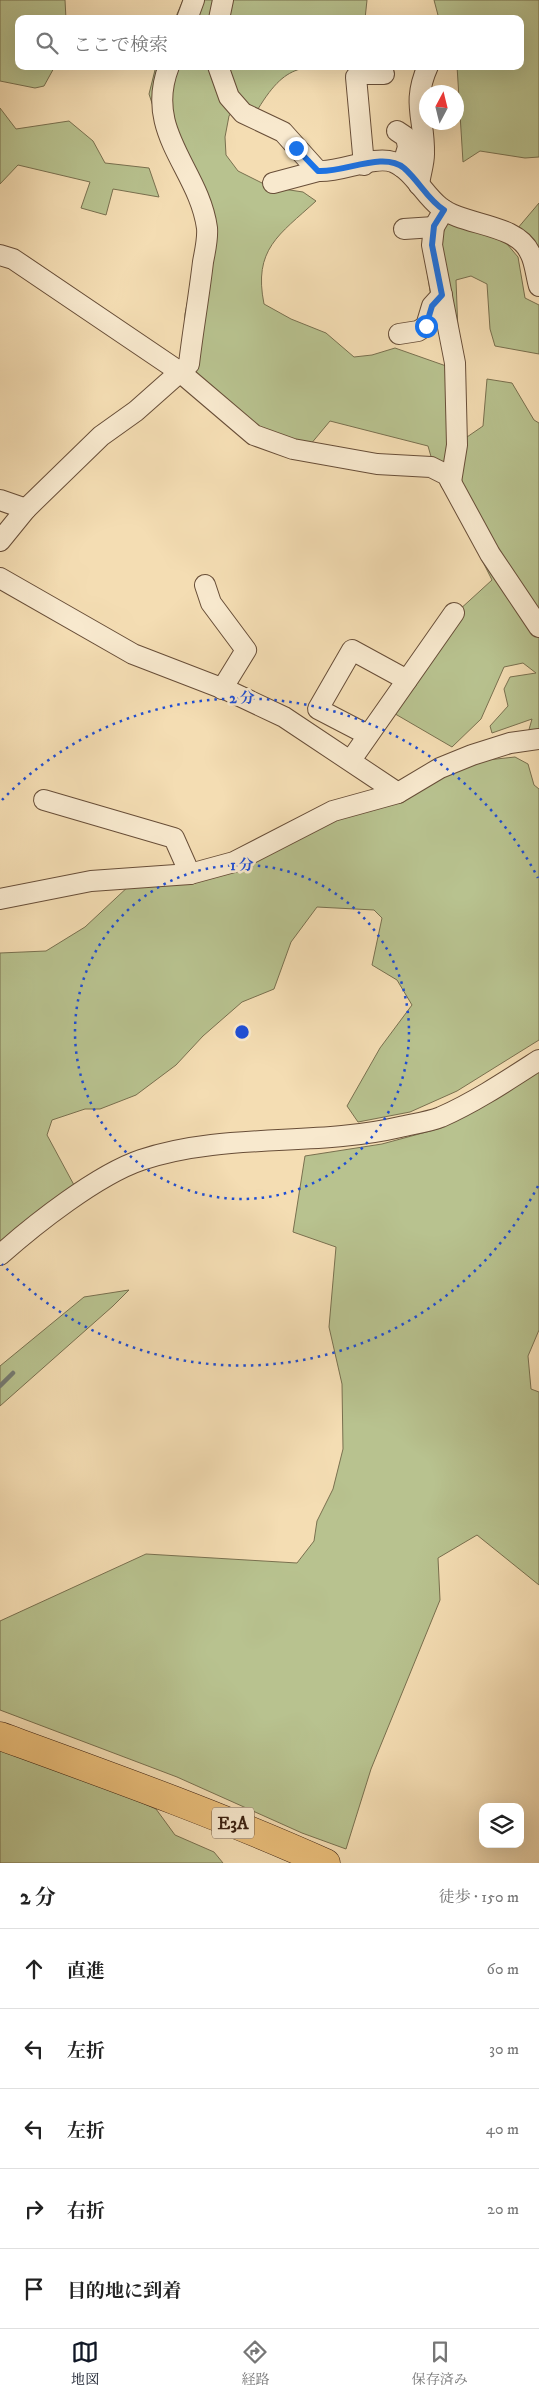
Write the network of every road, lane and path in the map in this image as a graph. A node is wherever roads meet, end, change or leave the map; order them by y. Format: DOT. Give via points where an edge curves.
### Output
graph roads {
  1 [pos="194,0"];
  2 [pos="223,0"];
  3 [pos="188,15"];
  4 [pos="220,15"];
  5 [pos="168,70"];
  6 [pos="219,70"];
  7 [pos="426,70"];
  8 [pos="384,74"];
  9 [pos="397,131"];
  10 [pos="364,165"];
  11 [pos="402,167"];
  12 [pos="318,171"];
  13 [pos="273,183"];
  14 [pos="418,185"];
  15 [pos="404,229"];
  16 [pos="432,234"];
  17 [pos="0,255"];
  18 [pos="539,286"];
  19 [pos="442,295"];
  20 [pos="398,334"];
  21 [pos="180,372"];
  22 [pos="451,482"];
  23 [pos="0,500"];
  24 [pos="26,509"];
  25 [pos="0,541"];
  26 [pos="0,578"];
  27 [pos="205,585"];
  28 [pos="454,613"];
  29 [pos="539,627"];
  30 [pos="407,680"];
  31 [pos="222,689"];
  32 [pos="368,735"];
  33 [pos="539,739"];
  34 [pos="351,760"];
  35 [pos="398,793"];
  36 [pos="44,800"];
  37 [pos="190,874"];
  38 [pos="0,899"];
  39 [pos="539,1060"];
  40 [pos="0,1255"];
  41 [pos="0,1736"];
  42 [pos="326,1863"];
  1 -- 3 [label="street"];
  2 -- 4 [label="street"];
  5 -- 21 [label="street" via="162,104 168,138 203,208 207,230 189,364"];
  6 -- 12 [label="street" via="229,97 243,114 283,132"];
  7 -- 14 [label="street" via="420,83 418,102 424,154"];
  8 -- 10 [label="street" via="360,74 356,77"];
  9 -- 11 [label="street" via="406,137 408,147"];
  10 -- 11 [label="street" via="392,162"];
  10 -- 12 [label="street" via="330,172"];
  11 -- 14 [label="street"];
  12 -- 13 [label="street"];
  14 -- 16 [label="street"];
  15 -- 16 [label="street"];
  16 -- 18 [label="street" via="451,215 514,236 530,252"];
  16 -- 19 [label="street"];
  17 -- 21 [label="street" via="13,259"];
  19 -- 20 [label="street" via="432,306 426,326 418,332"];
  19 -- 22 [label="street" via="456,363 457,445"];
  21 -- 22 [label="street" via="254,435 293,449 368,463 430,466 447,475"];
  21 -- 24 [label="street" via="136,412 102,436"];
  22 -- 29 [label="street" via="490,554"];
  23 -- 24 [label="street"];
  24 -- 25 [label="street"];
  26 -- 31 [label="street" via="133,654"];
  27 -- 31 [label="street" via="211,603 246,650"];
  28 -- 30 [label="street"];
  30 -- 32 [label="street"];
  30 -- 32 [label="street" via="352,650 318,709"];
  31 -- 34 [label="street" via="284,716"];
  32 -- 34 [label="street"];
  33 -- 35 [label="street" via="510,743 472,755 440,768"];
  34 -- 35 [label="street"];
  35 -- 37 [label="street" via="333,811 234,862"];
  36 -- 37 [label="street" via="174,838"];
  37 -- 38 [label="street" via="91,881"];
  39 -- 40 [label="street" via="440,1118 334,1138 214,1144 172,1150 138,1161 99,1181 28,1230"];
  41 -- 42 [label="highway, E3A" via="139,1786"];
}
